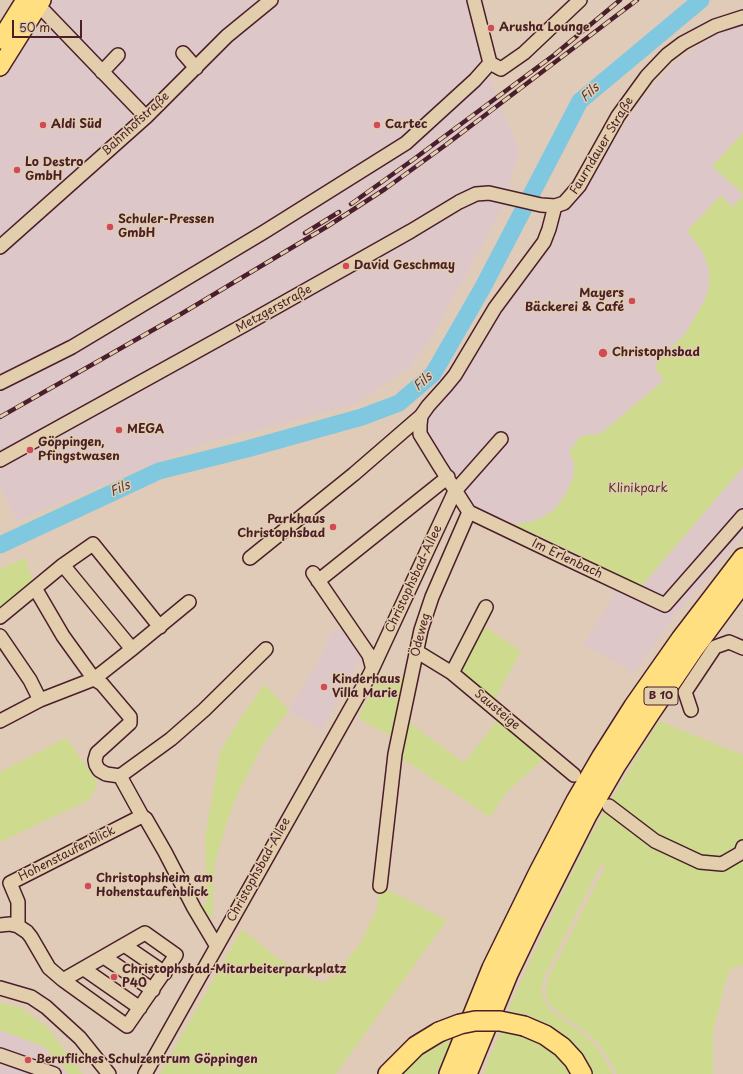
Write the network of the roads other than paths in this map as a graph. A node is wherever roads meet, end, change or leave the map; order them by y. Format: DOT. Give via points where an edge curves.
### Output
graph roads {
  1 [pos="271,0"];
  2 [pos="474,0"];
  3 [pos="580,0"];
  4 [pos="33,1"];
  5 [pos="743,17"];
  6 [pos="0,40"];
  7 [pos="183,53"];
  8 [pos="118,55"];
  9 [pos="490,63"];
  10 [pos="0,68"];
  11 [pos="196,68"];
  12 [pos="102,72"];
  13 [pos="146,118"];
  14 [pos="555,206"];
  15 [pos="0,247"];
  16 [pos="0,383"];
  17 [pos="425,411"];
  18 [pos="501,439"];
  19 [pos="0,460"];
  20 [pos="448,477"];
  21 [pos="455,491"];
  22 [pos="469,512"];
  23 [pos="743,516"];
  24 [pos="250,558"];
  25 [pos="743,558"];
  26 [pos="63,565"];
  27 [pos="743,582"];
  28 [pos="35,588"];
  29 [pos="189,602"];
  30 [pos="486,607"];
  31 [pos="0,617"];
  32 [pos="160,627"];
  33 [pos="0,636"];
  34 [pos="743,648"];
  35 [pos="132,649"];
  36 [pos="266,649"];
  37 [pos="416,651"];
  38 [pos="372,666"];
  39 [pos="452,673"];
  40 [pos="94,679"];
  41 [pos="40,700"];
  42 [pos="691,710"];
  43 [pos="0,720"];
  44 [pos="574,775"];
  45 [pos="120,776"];
  46 [pos="609,806"];
  47 [pos="142,816"];
  48 [pos="743,847"];
  49 [pos="380,886"];
  50 [pos="0,923"];
  51 [pos="18,926"];
  52 [pos="124,945"];
  53 [pos="216,946"];
  54 [pos="104,957"];
  55 [pos="84,969"];
  56 [pos="165,973"];
  57 [pos="63,980"];
  58 [pos="0,988"];
  59 [pos="153,990"];
  60 [pos="140,1008"];
  61 [pos="477,1050"];
  62 [pos="458,1052"];
  63 [pos="0,1056"];
  64 [pos="54,1074"];
  65 [pos="109,1074"];
  66 [pos="145,1074"];
  67 [pos="388,1074"];
  68 [pos="440,1074"];
  69 [pos="449,1074"];
  70 [pos="467,1074"];
  71 [pos="476,1074"];
  72 [pos="582,1074"];
  1 -- 11 [label="street, Bahnhofstraße" via="227,36"];
  2 -- 9 [label="street"];
  3 -- 9 [label="street" via="524,53 501,69"];
  4 -- 6 [label="main road"];
  4 -- 10 [label="main road"];
  4 -- 12 [label="street"];
  5 -- 14 [label="street, Faurndauer Straße" via="715,26 683,43 647,76 618,116 574,193 564,204"];
  7 -- 11 [label="street"];
  8 -- 12 [label="street"];
  9 -- 16 [label="street" via="406,143 78,344"];
  11 -- 13 [label="street, Bahnhofstraße"];
  12 -- 13 [label="street"];
  13 -- 15 [label="street, Bahnhofstraße"];
  14 -- 17 [label="street" via="544,242 495,308 455,375"];
  14 -- 19 [label="street, Metzgerstraße" via="489,193 476,194"];
  17 -- 20 [label="street" via="420,434"];
  17 -- 24 [label="street" via="357,477"];
  18 -- 21 [label="street, Christophsbad-Allee"];
  20 -- 21 [label="street"];
  20 -- 38 [label="street" via="315,577 369,655"];
  21 -- 22 [label="street"];
  21 -- 38 [label="street, Christophsbad-Allee"];
  22 -- 23 [label="street, Im Erlenbach" via="665,605"];
  22 -- 37 [label="street, Ödeweg" via="432,597"];
  25 -- 62 [label="highway, B 10" via="634,706 576,800 495,962"];
  26 -- 28 [label="street"];
  26 -- 32 [label="street" via="93,544"];
  26 -- 35 [label="street"];
  27 -- 61 [label="highway, B 10" via="650,713 587,815 503,986"];
  28 -- 31 [label="street"];
  28 -- 40 [label="street" via="63,636"];
  29 -- 32 [label="street"];
  30 -- 39 [label="street"];
  32 -- 35 [label="street"];
  33 -- 41 [label="street" via="30,680"];
  34 -- 42 [label="street" via="729,642 715,647 685,692"];
  35 -- 40 [label="street"];
  36 -- 45 [label="street" via="171,739"];
  37 -- 39 [label="street, Sausteige"];
  37 -- 49 [label="street, Ödeweg" via="395,754"];
  38 -- 53 [label="street, Christophsbad-Allee" via="366,681"];
  39 -- 44 [label="street, Sausteige" via="503,711"];
  40 -- 41 [label="street"];
  40 -- 45 [label="street" via="102,684 130,717 130,723 97,753 95,760 99,770"];
  41 -- 43 [label="street"];
  45 -- 47 [label="street"];
  46 -- 48 [label="street" via="655,841 700,862 722,864 740,853"];
  47 -- 51 [label="street, Hohenstaufenblick" via="10,883 18,902"];
  47 -- 53 [label="street" via="165,852"];
  50 -- 51 [label="street"];
  51 -- 57 [label="street" via="32,937 49,968"];
  52 -- 54 [label="street"];
  52 -- 56 [label="street"];
  52 -- 56 [label="street" via="145,933 176,955"];
  53 -- 66 [label="street, Christophsbad-Allee"];
  54 -- 55 [label="street"];
  54 -- 59 [label="street"];
  55 -- 57 [label="street"];
  55 -- 60 [label="street"];
  56 -- 59 [label="street"];
  57 -- 60 [label="street" via="127,1026"];
  58 -- 65 [label="street" via="31,997 46,1007 80,1038"];
  59 -- 60 [label="street"];
  61 -- 70 [label="highway, B 10"];
  61 -- 71 [label="highway, B 10"];
  62 -- 68 [label="highway"];
  62 -- 69 [label="highway, B 10"];
  63 -- 64 [label="street"];
  67 -- 72 [label="highway, bridge" via="416,1046 438,1032 475,1021 500,1021 524,1026 546,1035 574,1060"];
}
